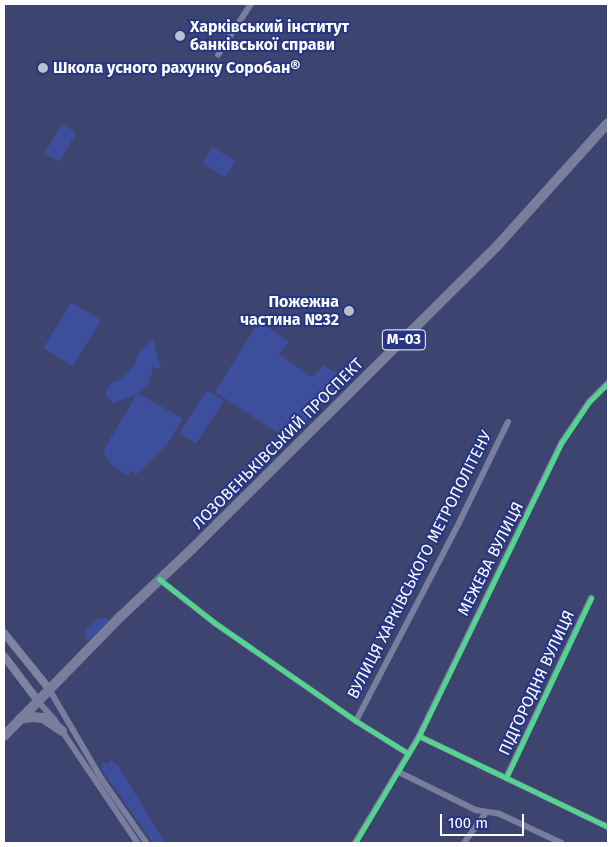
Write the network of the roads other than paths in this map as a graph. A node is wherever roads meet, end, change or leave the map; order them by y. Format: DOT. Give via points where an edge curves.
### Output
graph roads {
  1 [pos="251,4"];
  2 [pos="218,55"];
  3 [pos="608,123"];
  4 [pos="608,382"];
  5 [pos="508,422"];
  6 [pos="159,579"];
  7 [pos="591,598"];
  8 [pos="4,633"];
  9 [pos="4,656"];
  10 [pos="50,690"];
  11 [pos="38,701"];
  12 [pos="20,719"];
  13 [pos="356,721"];
  14 [pos="62,731"];
  15 [pos="4,736"];
  16 [pos="418,736"];
  17 [pos="409,754"];
  18 [pos="88,755"];
  19 [pos="81,760"];
  20 [pos="399,772"];
  21 [pos="506,778"];
  22 [pos="486,813"];
  23 [pos="608,827"];
  24 [pos="138,843"];
  25 [pos="148,843"];
  26 [pos="355,843"];
  27 [pos="464,843"];
  28 [pos="562,843"];
  1 -- 2 [label="street"];
  3 -- 6 [label="highway, ЛОЗОВЕНЬКІВСЬКИЙ ПРОСПЕКТ / М-03" via="498,245"];
  4 -- 16 [label="street, МЕЖЕВА ВУЛИЦЯ" via="589,402 562,442"];
  5 -- 13 [label="street, ВУЛИЦЯ ХАРКІВСЬКОГО МЕТРОПОЛІТЕНУ"];
  6 -- 10 [label="highway, ЛОЗОВЕНЬКІВСЬКИЙ ПРОСПЕКТ / М-03"];
  6 -- 13 [label="street" via="215,623"];
  7 -- 21 [label="street, ПІДГОРОДНЯ ВУЛИЦЯ"];
  8 -- 10 [label="main road"];
  9 -- 11 [label="main road"];
  10 -- 11 [label="highway, ЛОЗОВЕНЬКІВСЬКИЙ ПРОСПЕКТ / М-03"];
  10 -- 18 [label="street"];
  11 -- 12 [label="highway, ЛОЗОВЕНЬКІВСЬКИЙ ПРОСПЕКТ / М-03"];
  11 -- 14 [label="street"];
  12 -- 14 [label="highway" via="43,718"];
  12 -- 15 [label="highway, ЛОЗОВЕНЬКІВСЬКИЙ ПРОСПЕКТ / М-03"];
  13 -- 17 [label="street"];
  14 -- 19 [label="street"];
  16 -- 17 [label="street, МЕЖЕВА ВУЛИЦЯ"];
  16 -- 21 [label="street"];
  17 -- 20 [label="street, МЕЖЕВА ВУЛИЦЯ"];
  18 -- 19 [label="street"];
  18 -- 25 [label="street"];
  19 -- 24 [label="street"];
  20 -- 22 [label="street"];
  20 -- 26 [label="street, МЕЖЕВА ВУЛИЦЯ"];
  21 -- 23 [label="street"];
  22 -- 27 [label="street"];
  22 -- 28 [label="street" via="500,814"];
}
